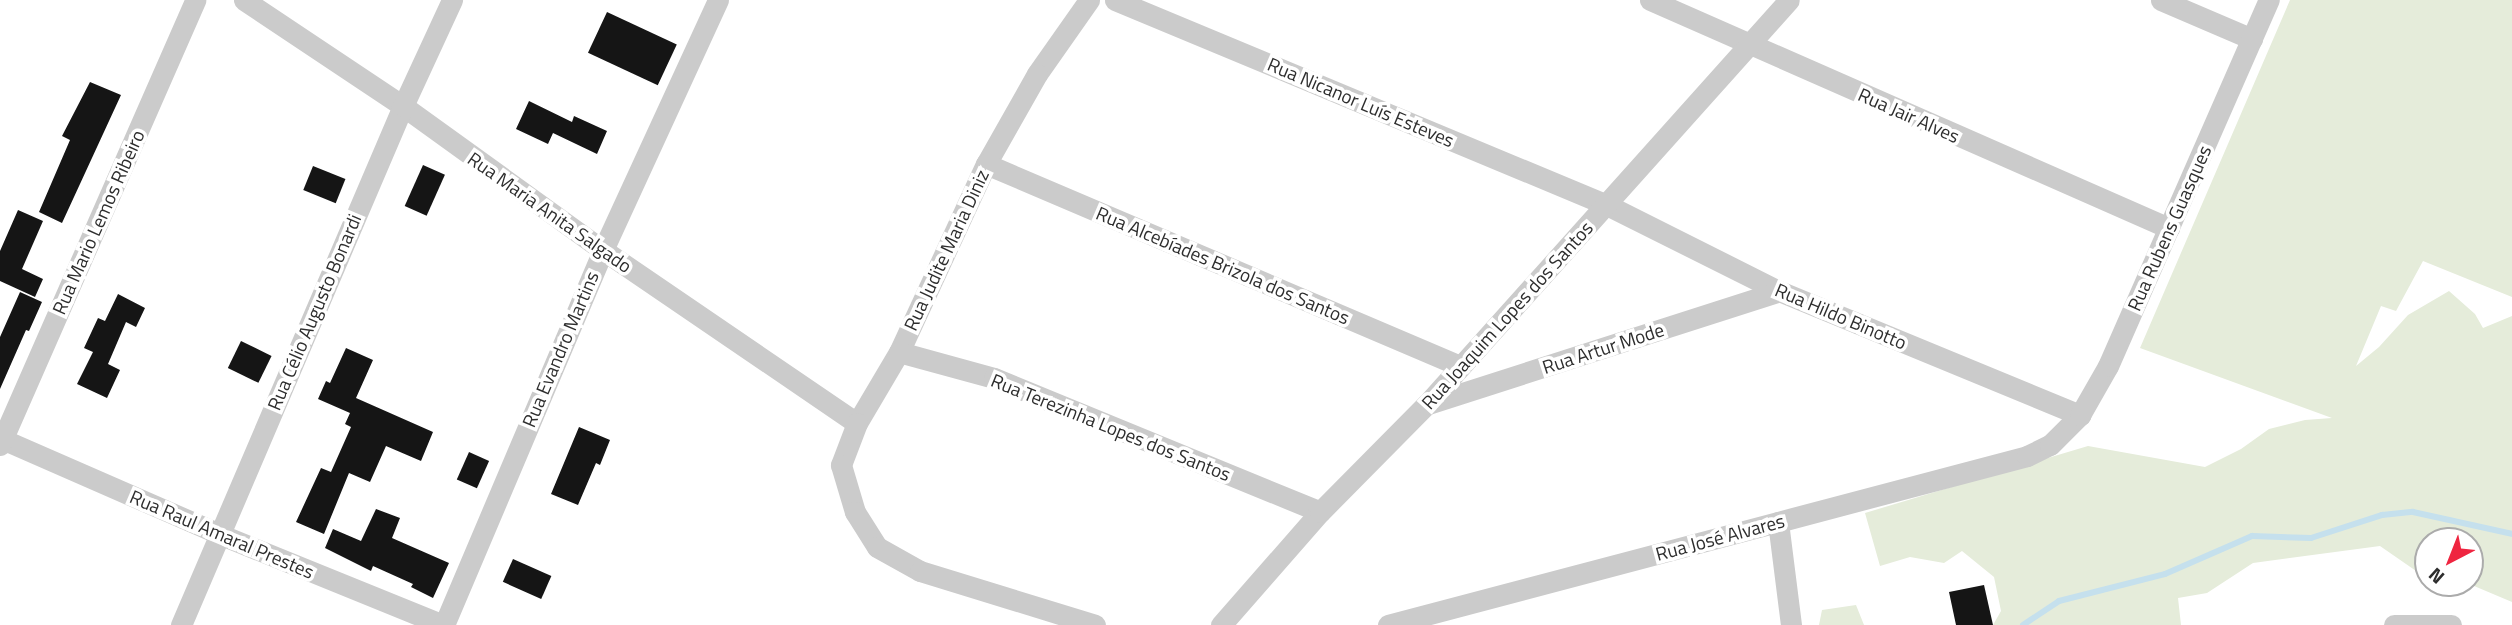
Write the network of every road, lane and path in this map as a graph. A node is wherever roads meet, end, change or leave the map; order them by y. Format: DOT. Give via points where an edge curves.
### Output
graph roads {
  1 [pos="195,0"];
  2 [pos="244,0"];
  3 [pos="452,0"];
  4 [pos="718,0"];
  5 [pos="1089,0"];
  6 [pos="1115,0"];
  7 [pos="1650,0"];
  8 [pos="1789,0"];
  9 [pos="2161,0"];
  10 [pos="2269,0"];
  11 [pos="2252,39"];
  12 [pos="1750,45"];
  13 [pos="403,106"];
  14 [pos="986,164"];
  15 [pos="1607,205"];
  16 [pos="2169,228"];
  17 [pos="603,250"];
  18 [pos="1779,291"];
  19 [pos="899,352"];
  20 [pos="1460,366"];
  21 [pos="1427,404"];
  22 [pos="2080,415"];
  23 [pos="857,423"];
  24 [pos="1,442"];
  25 [pos="2050,446"];
  26 [pos="1320,512"];
  27 [pos="1778,522"];
  28 [pos="219,534"];
  29 [pos="181,625"];
  30 [pos="443,625"];
  31 [pos="1095,625"];
  32 [pos="1221,625"];
  33 [pos="1388,625"];
  34 [pos="1791,625"];
  35 [pos="2394,625"];
  36 [pos="2451,625"];
  1 -- 24 [label="street, Rua Mario Lemos Ribeiro"];
  2 -- 13 [label="street, Rua Maria Anita Salgado"];
  3 -- 13 [label="street, Rua Célio Augusto Bonardi"];
  4 -- 17 [label="street, Rua Evandro Martins"];
  5 -- 14 [label="street, Rua Judite Maria Diniz" via="1037,74"];
  6 -- 15 [label="street, Rua Nicanor Luís Esteves"];
  7 -- 12 [label="street, Rua Jair Alves"];
  8 -- 12 [label="street, Rua Joaquim Lopes dos Santos"];
  9 -- 11 [label="street"];
  10 -- 11 [label="street, Rua Rubens Guasques"];
  11 -- 16 [label="street, Rua Rubens Guasques"];
  12 -- 15 [label="street, Rua Joaquim Lopes dos Santos"];
  12 -- 16 [label="street, Rua Jair Alves"];
  13 -- 17 [label="street, Rua Maria Anita Salgado"];
  13 -- 28 [label="street, Rua Célio Augusto Bonardi"];
  14 -- 19 [label="street, Rua Judite Maria Diniz"];
  14 -- 20 [label="street, Rua Alcebíades Brizola dos Santos"];
  15 -- 18 [label="street, Rua Hildo Binotto"];
  15 -- 20 [label="street, Rua Joaquim Lopes dos Santos"];
  16 -- 22 [label="street, Rua Rubens Guasques" via="2108,366"];
  17 -- 23 [label="street, Rua Maria Anita Salgado"];
  17 -- 30 [label="street, Rua Evandro Martins"];
  18 -- 21 [label="street, Rua Artur Mode"];
  18 -- 22 [label="street, Rua Hildo Binotto"];
  19 -- 23 [label="street, Rua Judite Maria Diniz"];
  19 -- 26 [label="street, Rua Terezinha Lopes dos Santos" via="994,378"];
  20 -- 21 [label="street, Rua Joaquim Lopes dos Santos"];
  21 -- 26 [label="street, Rua Joaquim Lopes dos Santos"];
  22 -- 25 [label="street, Rua Rubens Guasques"];
  23 -- 31 [label="street, Rua Judite Maria Diniz" via="841,465 855,512 877,547 920,571"];
  24 -- 28 [label="street, Rua Raul Amaral Prestes"];
  25 -- 27 [label="street, Rua José Alvares"];
  26 -- 32 [label="street, Rua Joaquim Lopes dos Santos"];
  27 -- 33 [label="street, Rua José Alvares"];
  27 -- 34 [label="street"];
  28 -- 29 [label="street, Rua Célio Augusto Bonardi"];
  28 -- 30 [label="street, Rua Raul Amaral Prestes"];
  35 -- 36 [label="street"];
}
